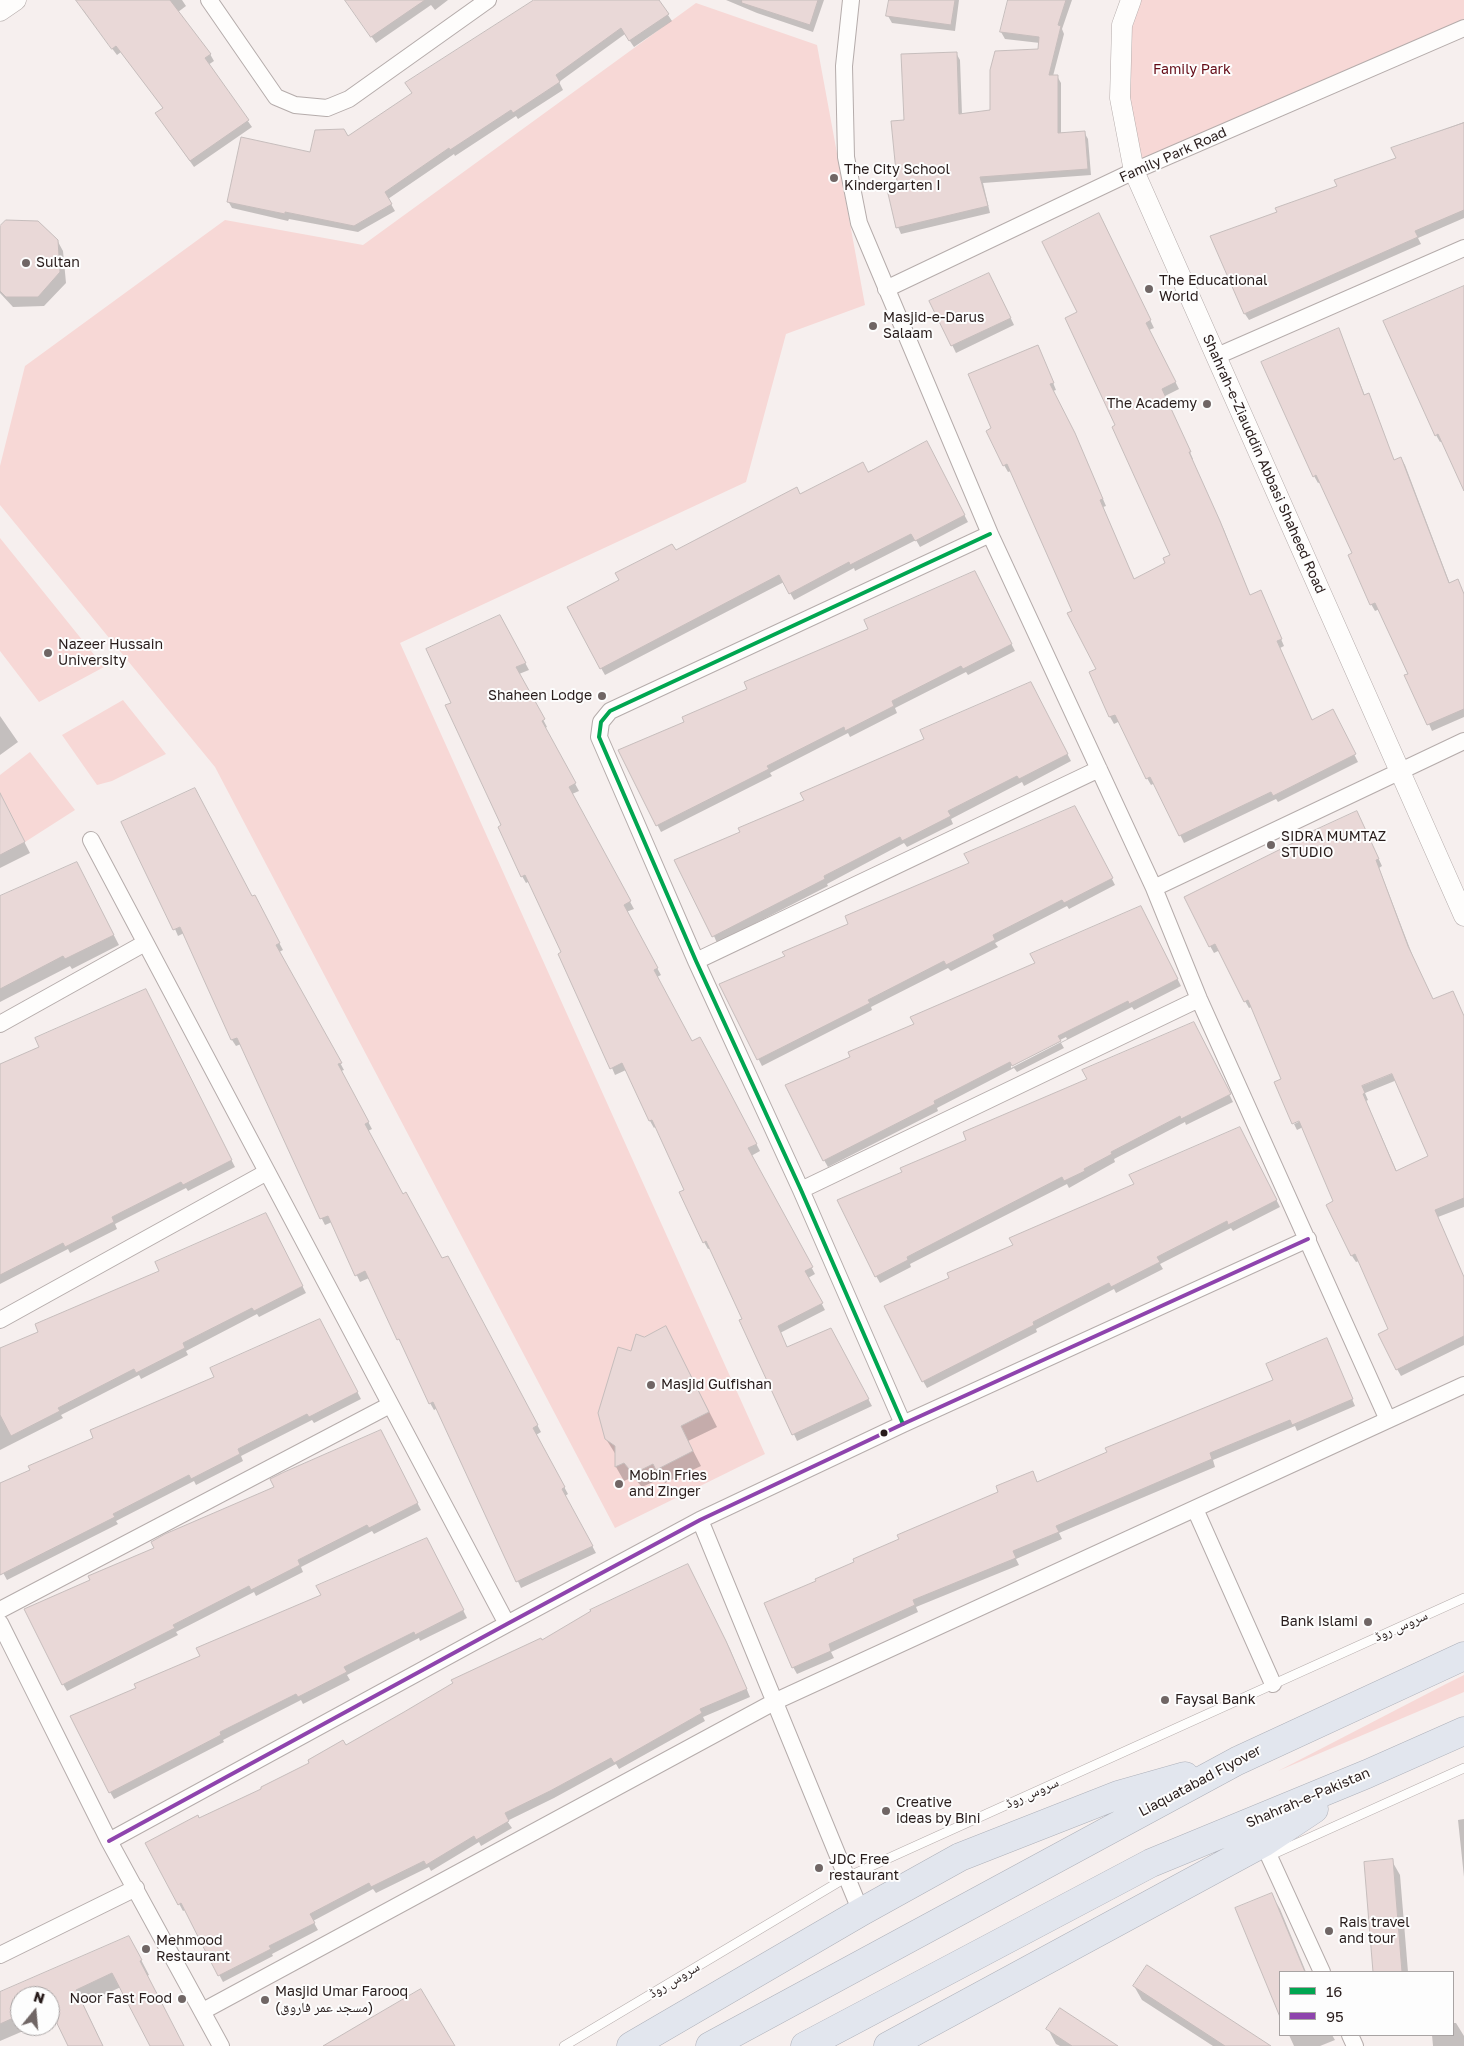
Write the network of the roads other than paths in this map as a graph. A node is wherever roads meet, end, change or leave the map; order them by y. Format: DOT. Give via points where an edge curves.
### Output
graph roads {
  1 [pos="16,0"];
  2 [pos="209,0"];
  3 [pos="488,0"];
  4 [pos="851,0"];
  5 [pos="1130,0"];
  6 [pos="0,11"];
  7 [pos="1464,28"];
  8 [pos="1134,171"];
  9 [pos="1464,248"];
  10 [pos="886,289"];
  11 [pos="1217,356"];
  12 [pos="990,534"];
  13 [pos="1464,741"];
  14 [pos="1098,769"];
  15 [pos="1400,771"];
  16 [pos="91,840"];
  17 [pos="1154,888"];
  18 [pos="1464,916"];
  19 [pos="145,943"];
  20 [pos="696,961"];
  21 [pos="1199,999"];
  22 [pos="0,1024"];
  23 [pos="267,1172"];
  24 [pos="801,1190"];
  25 [pos="1308,1238"];
  26 [pos="0,1320"];
  27 [pos="1464,1385"];
  28 [pos="390,1405"];
  29 [pos="1388,1420"];
  30 [pos="903,1424"];
  31 [pos="1195,1509"];
  32 [pos="700,1520"];
  33 [pos="1464,1598"];
  34 [pos="0,1610"];
  35 [pos="0,1623"];
  36 [pos="507,1624"];
  37 [pos="1464,1656"];
  38 [pos="1273,1684"];
  39 [pos="776,1701"];
  40 [pos="1464,1731"];
  41 [pos="1237,1761"];
  42 [pos="1464,1768"];
  43 [pos="1367,1774"];
  44 [pos="109,1841"];
  45 [pos="1266,1850"];
  46 [pos="846,1877"];
  47 [pos="136,1888"];
  48 [pos="861,1912"];
  49 [pos="0,1955"];
  50 [pos="1322,1971"];
  51 [pos="203,2011"];
  52 [pos="221,2046"];
  53 [pos="564,2046"];
  54 [pos="631,2046"];
  55 [pos="710,2046"];
  56 [pos="804,2046"];
  57 [pos="888,2046"];
  1 -- 6 [label="street"];
  2 -- 3 [label="street" via="276,97 295,105 327,108 349,99"];
  4 -- 10 [label="street" via="844,66 846,157 859,223"];
  5 -- 8 [label="street, Shahrah-e-Ziauddin Abbasi Shaheed Road" via="1122,25 1120,98"];
  7 -- 8 [label="street, Family Park Road"];
  8 -- 10 [label="street, Family Park Road"];
  8 -- 11 [label="street, Shahrah-e-Ziauddin Abbasi Shaheed Road"];
  9 -- 11 [label="street"];
  10 -- 12 [label="street"];
  11 -- 15 [label="street, Shahrah-e-Ziauddin Abbasi Shaheed Road"];
  12 -- 14 [label="street"];
  12 -- 20 [label="street" via="610,711 601,722 599,737"];
  13 -- 15 [label="street"];
  14 -- 17 [label="street"];
  14 -- 20 [label="street"];
  15 -- 17 [label="street"];
  15 -- 18 [label="street, Shahrah-e-Ziauddin Abbasi Shaheed Road"];
  16 -- 19 [label="street"];
  17 -- 21 [label="street"];
  19 -- 22 [label="street"];
  19 -- 23 [label="street"];
  20 -- 24 [label="street"];
  21 -- 24 [label="street"];
  21 -- 25 [label="street"];
  23 -- 26 [label="street"];
  23 -- 28 [label="street"];
  24 -- 30 [label="street"];
  25 -- 29 [label="street"];
  25 -- 30 [label="street"];
  27 -- 29 [label="street"];
  28 -- 34 [label="street"];
  28 -- 36 [label="street"];
  29 -- 31 [label="street"];
  30 -- 32 [label="street"];
  31 -- 38 [label="street"];
  31 -- 39 [label="street"];
  32 -- 36 [label="street"];
  32 -- 39 [label="street"];
  33 -- 38 [label="lane, سروس روڈ"];
  35 -- 44 [label="street"];
  36 -- 44 [label="street"];
  37 -- 41 [label="highway, Liaquatabad Flyover"];
  38 -- 46 [label="lane, سروس روڈ"];
  39 -- 46 [label="street"];
  39 -- 51 [label="street"];
  40 -- 43 [label="highway, Shahrah-e-Pakistan"];
  41 -- 48 [label="highway" via="1118,1795 970,1853"];
  41 -- 55 [label="highway, Liaquatabad Flyover"];
  42 -- 45 [label="lane"];
  43 -- 45 [label="highway"];
  43 -- 56 [label="highway, Shahrah-e-Pakistan" via="1151,1863"];
  44 -- 47 [label="street"];
  45 -- 50 [label="street"];
  45 -- 57 [label="highway"];
  46 -- 48 [label="street"];
  46 -- 53 [label="lane, سروس روڈ"];
  47 -- 49 [label="street"];
  47 -- 51 [label="street"];
  48 -- 54 [label="highway"];
  51 -- 52 [label="street"];
}
